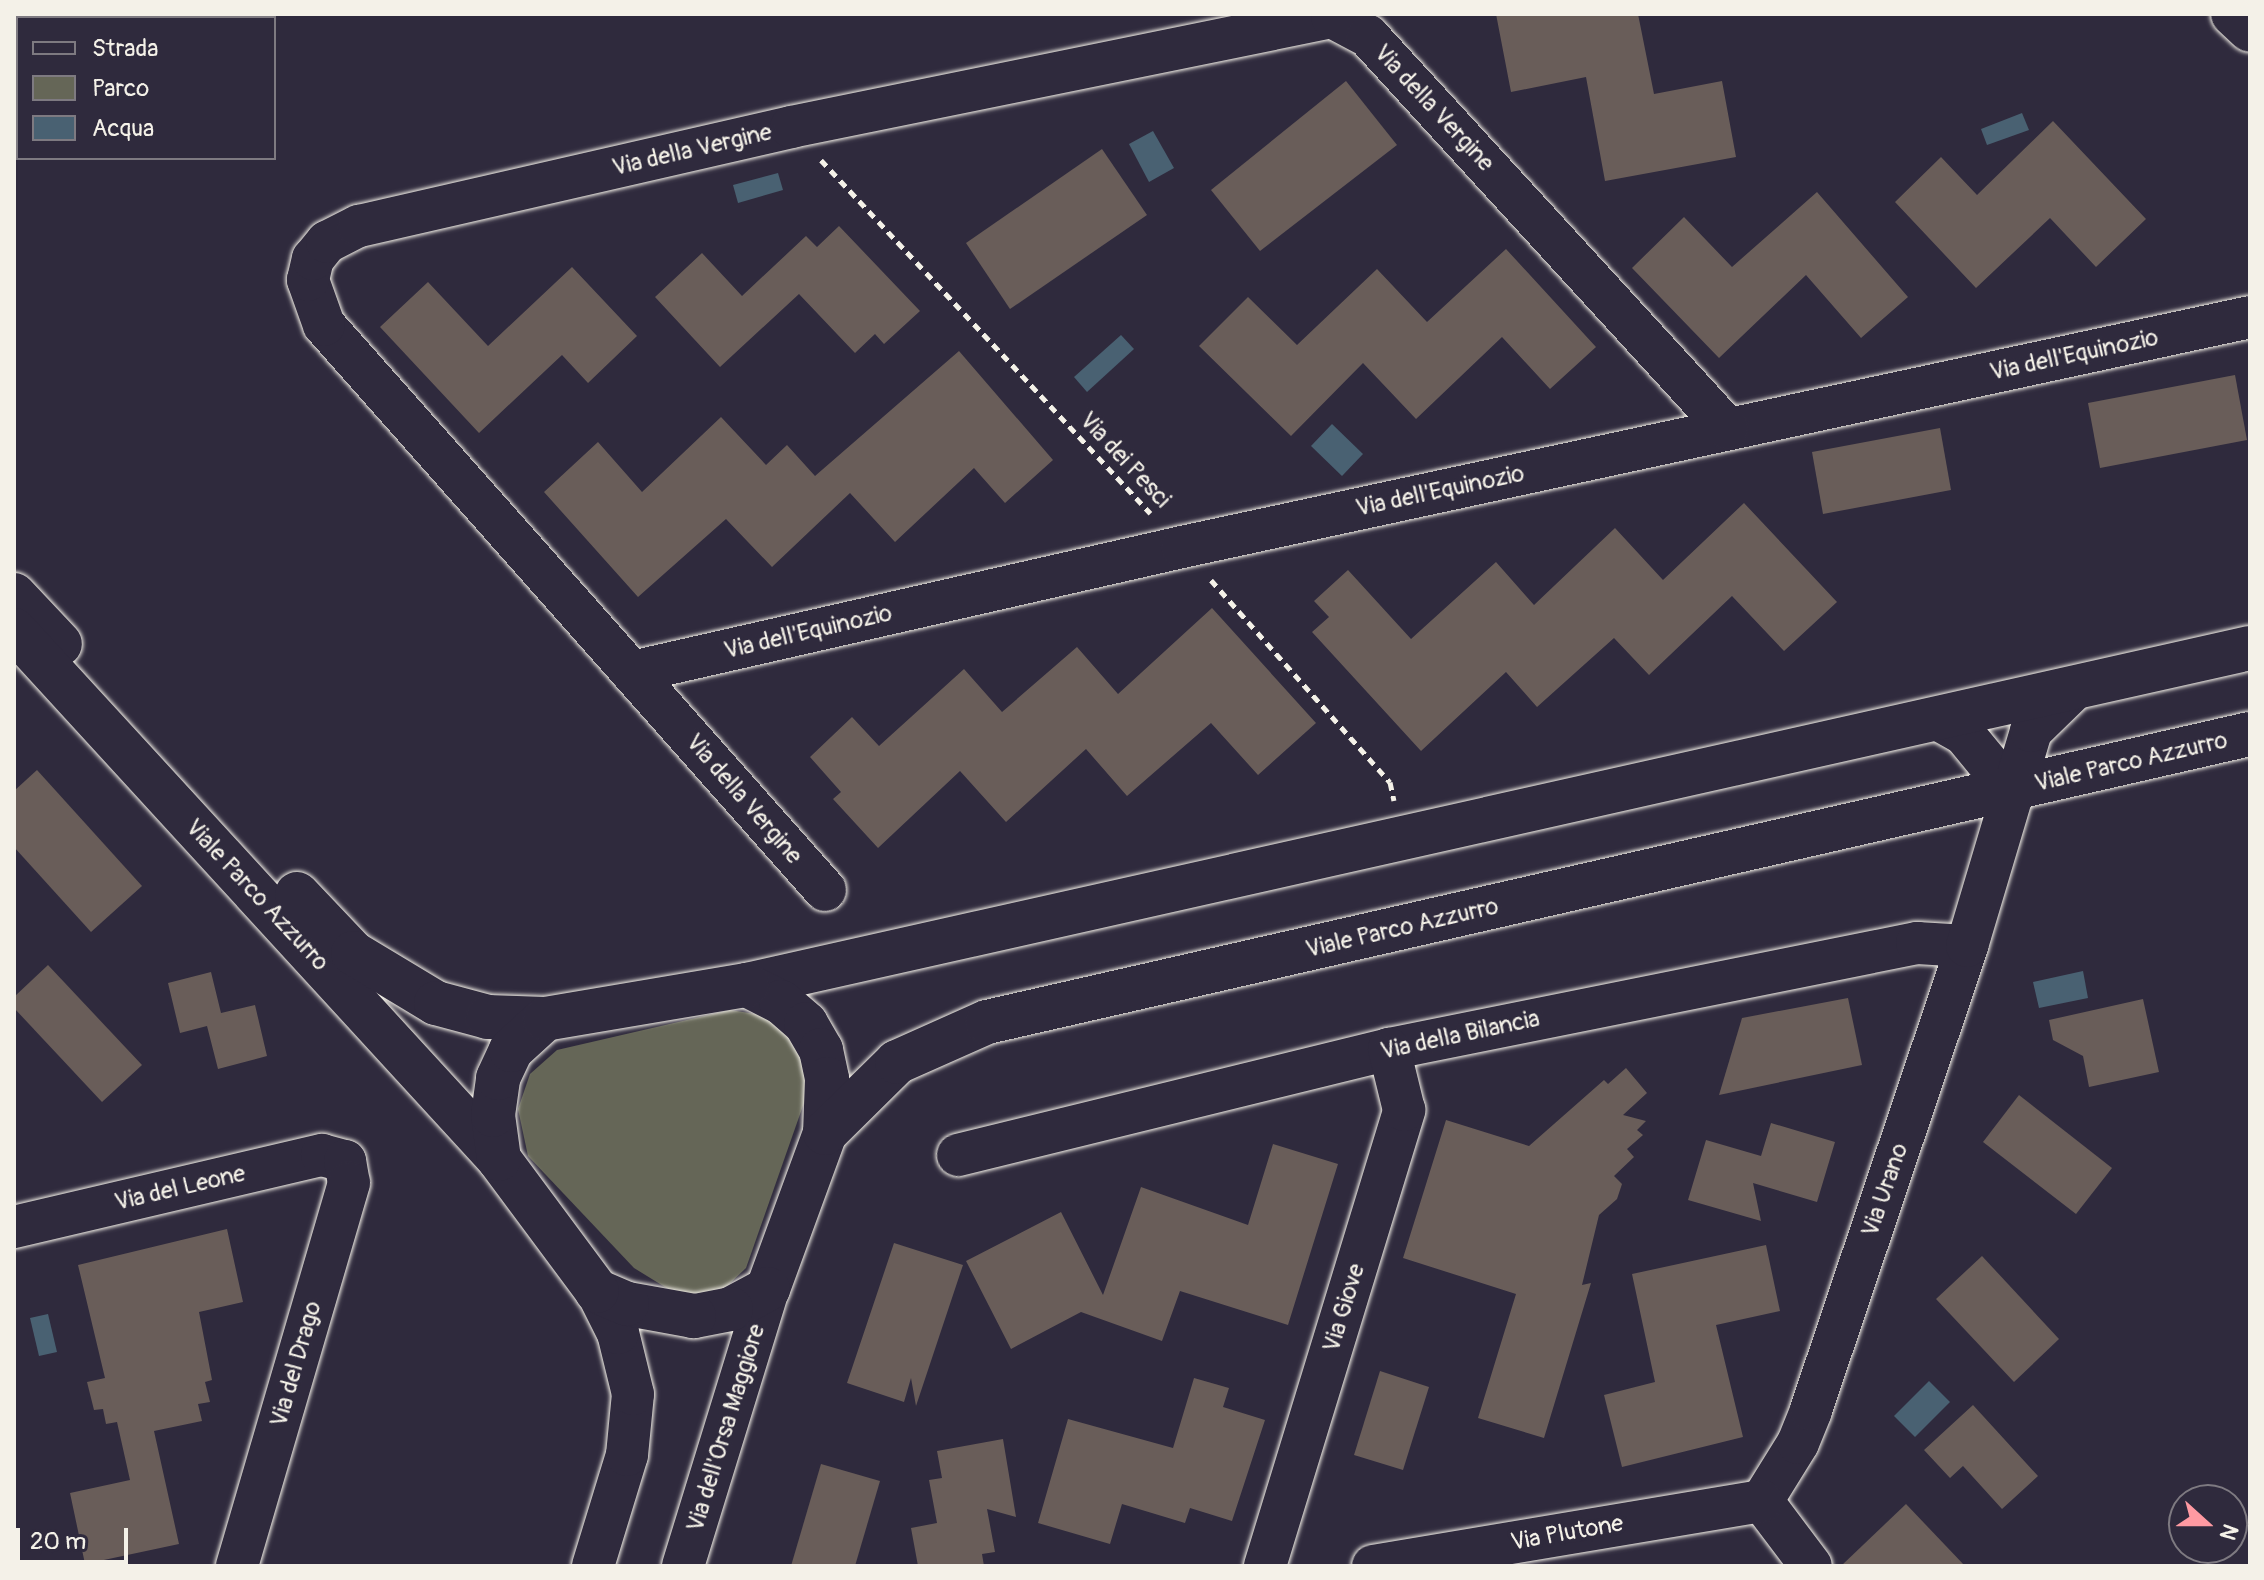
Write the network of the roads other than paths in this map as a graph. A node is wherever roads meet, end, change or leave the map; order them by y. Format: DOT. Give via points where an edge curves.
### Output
graph roads {
  1 [pos="2233,14"];
  2 [pos="2250,30"];
  3 [pos="2250,317"];
  4 [pos="1727,428"];
  5 [pos="14,595"];
  6 [pos="14,630"];
  7 [pos="2250,648"];
  8 [pos="632,672"];
  9 [pos="2071,692"];
  10 [pos="1939,720"];
  11 [pos="2250,734"];
  12 [pos="2011,791"];
  13 [pos="825,890"];
  14 [pos="1967,946"];
  15 [pos="747,985"];
  16 [pos="545,1019"];
  17 [pos="1389,1049"];
  18 [pos="825,1133"];
  19 [pos="958,1155"];
  20 [pos="499,1159"];
  21 [pos="345,1161"];
  22 [pos="14,1227"];
  23 [pos="768,1289"];
  24 [pos="597,1291"];
  25 [pos="1762,1501"];
  26 [pos="237,1566"];
  27 [pos="593,1566"];
  28 [pos="683,1566"];
  29 [pos="1265,1566"];
  30 [pos="1373,1566"];
  31 [pos="1811,1566"];
  1 -- 2 [label="street"];
  3 -- 4 [label="street, Via dell'Equinozio"];
  4 -- 8 [label="street, Via dell'Equinozio"];
  4 -- 8 [label="street, Via della Vergine" via="1368,36 1342,19 791,127 351,228 327,242 311,265 310,296 324,325"];
  5 -- 16 [label="street, Viale Parco Azzurro" via="353,953 436,1003 488,1017"];
  6 -- 20 [label="street, Viale Parco Azzurro"];
  7 -- 9 [label="street, Viale Parco Azzurro"];
  8 -- 13 [label="street, Via della Vergine"];
  9 -- 10 [label="street, Viale Parco Azzurro"];
  9 -- 12 [label="street, Viale Parco Azzurro" via="2031,731"];
  10 -- 12 [label="street, Viale Parco Azzurro" via="1970,740"];
  10 -- 15 [label="street, Viale Parco Azzurro"];
  11 -- 12 [label="street, Viale Parco Azzurro"];
  12 -- 14 [label="street, Via Urano"];
  12 -- 18 [label="street, Viale Parco Azzurro" via="987,1022 897,1062"];
  14 -- 17 [label="street, Via della Bilancia" via="1917,943"];
  14 -- 25 [label="street, Via Urano" via="1811,1410 1798,1443"];
  15 -- 16 [label="street, Viale Parco Azzurro"];
  15 -- 18 [label="street, Viale Parco Azzurro" via="790,1009 817,1041 827,1079"];
  16 -- 20 [label="street, Viale Parco Azzurro" via="511,1050 498,1078 493,1115"];
  17 -- 19 [label="street, Via della Bilancia"];
  17 -- 29 [label="street, Via Giove" via="1404,1110"];
  18 -- 23 [label="street, Viale Parco Azzurro"];
  20 -- 24 [label="street, Viale Parco Azzurro"];
  21 -- 22 [label="street, Via del Leone" via="322,1155"];
  21 -- 26 [label="street, Via del Drago" via="349,1183"];
  23 -- 24 [label="street" via="731,1309 694,1316 649,1311"];
  23 -- 28 [label="street, Via dell'Orsa Maggiore"];
  24 -- 27 [label="street" via="618,1333 633,1394 627,1455"];
  25 -- 30 [label="street, Via Plutone"];
  25 -- 31 [label="street"];
}
